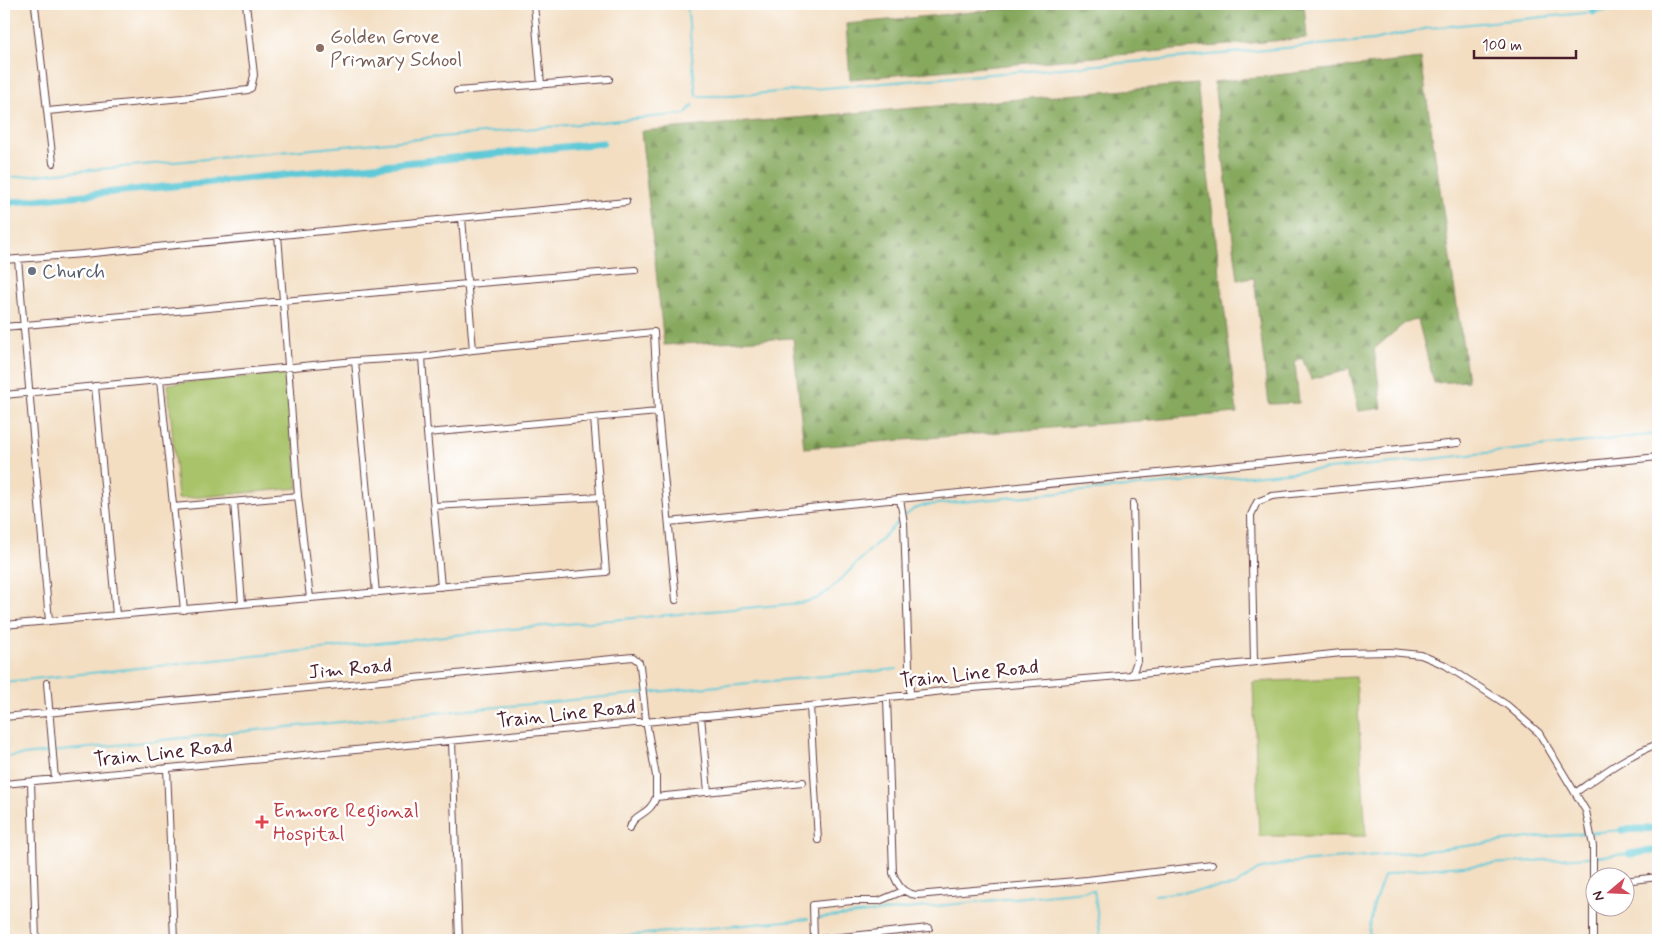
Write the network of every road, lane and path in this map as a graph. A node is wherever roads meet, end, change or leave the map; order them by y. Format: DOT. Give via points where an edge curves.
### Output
graph roads {
  1 [pos="246,4"];
  2 [pos="534,4"];
  3 [pos="35,6"];
  4 [pos="609,78"];
  5 [pos="541,84"];
  6 [pos="457,91"];
  7 [pos="48,110"];
  8 [pos="53,163"];
  9 [pos="626,202"];
  10 [pos="462,218"];
  11 [pos="278,235"];
  12 [pos="18,258"];
  13 [pos="4,260"];
  14 [pos="635,270"];
  15 [pos="467,284"];
  16 [pos="283,302"];
  17 [pos="23,325"];
  18 [pos="4,327"];
  19 [pos="473,350"];
  20 [pos="422,357"];
  21 [pos="355,361"];
  22 [pos="287,368"];
  23 [pos="160,380"];
  24 [pos="95,386"];
  25 [pos="30,392"];
  26 [pos="4,394"];
  27 [pos="658,412"];
  28 [pos="594,418"];
  29 [pos="427,434"];
  30 [pos="1458,443"];
  31 [pos="1658,457"];
  32 [pos="298,496"];
  33 [pos="601,497"];
  34 [pos="900,499"];
  35 [pos="234,502"];
  36 [pos="1133,503"];
  37 [pos="434,506"];
  38 [pos="173,508"];
  39 [pos="669,522"];
  40 [pos="441,587"];
  41 [pos="376,592"];
  42 [pos="310,598"];
  43 [pos="676,600"];
  44 [pos="242,604"];
  45 [pos="184,610"];
  46 [pos="116,616"];
  47 [pos="50,621"];
  48 [pos="4,625"];
  49 [pos="1254,662"];
  50 [pos="1132,675"];
  51 [pos="47,683"];
  52 [pos="910,694"];
  53 [pos="887,698"];
  54 [pos="810,706"];
  55 [pos="49,713"];
  56 [pos="701,716"];
  57 [pos="4,717"];
  58 [pos="646,721"];
  59 [pos="452,741"];
  60 [pos="1658,744"];
  61 [pos="167,768"];
  62 [pos="55,779"];
  63 [pos="31,782"];
  64 [pos="804,782"];
  65 [pos="4,784"];
  66 [pos="708,792"];
  67 [pos="1575,793"];
  68 [pos="656,797"];
  69 [pos="630,828"];
  70 [pos="818,840"];
  71 [pos="1212,865"];
  72 [pos="1594,866"];
  73 [pos="1658,877"];
  74 [pos="1634,880"];
  75 [pos="903,891"];
  76 [pos="1593,916"];
  77 [pos="929,928"];
  78 [pos="459,935"];
  79 [pos="36,940"];
  80 [pos="174,940"];
  81 [pos="810,940"];
  82 [pos="814,940"];
  83 [pos="1593,940"];
  1 -- 7 [label="street" via="254,75 251,88 208,96"];
  2 -- 5 [label="street"];
  3 -- 7 [label="street"];
  4 -- 5 [label="street"];
  5 -- 6 [label="street"];
  7 -- 8 [label="street"];
  9 -- 10 [label="street"];
  10 -- 11 [label="street"];
  10 -- 15 [label="street"];
  11 -- 12 [label="street"];
  11 -- 16 [label="street"];
  12 -- 13 [label="street"];
  12 -- 17 [label="street"];
  14 -- 15 [label="street"];
  15 -- 16 [label="street"];
  15 -- 19 [label="street"];
  16 -- 17 [label="street"];
  16 -- 22 [label="street"];
  17 -- 18 [label="street"];
  17 -- 25 [label="street"];
  19 -- 20 [label="street"];
  19 -- 27 [label="street" via="654,332"];
  20 -- 21 [label="street"];
  20 -- 29 [label="street"];
  21 -- 22 [label="street"];
  21 -- 41 [label="street"];
  22 -- 23 [label="street"];
  22 -- 32 [label="street"];
  23 -- 24 [label="street"];
  23 -- 38 [label="street"];
  24 -- 25 [label="street"];
  24 -- 46 [label="street"];
  25 -- 26 [label="street"];
  25 -- 47 [label="street"];
  27 -- 28 [label="street"];
  27 -- 39 [label="street"];
  28 -- 29 [label="street"];
  28 -- 33 [label="street"];
  29 -- 37 [label="street"];
  30 -- 34 [label="street"];
  31 -- 49 [label="street" via="1272,496 1257,502 1251,515"];
  32 -- 35 [label="street"];
  32 -- 42 [label="street"];
  33 -- 37 [label="street"];
  33 -- 40 [label="street" via="606,572"];
  34 -- 39 [label="street"];
  34 -- 52 [label="street" via="904,523"];
  35 -- 38 [label="street"];
  35 -- 44 [label="street"];
  36 -- 50 [label="street" via="1136,661"];
  37 -- 40 [label="street"];
  38 -- 45 [label="street"];
  39 -- 43 [label="street"];
  40 -- 41 [label="street"];
  41 -- 42 [label="street"];
  42 -- 44 [label="street"];
  44 -- 45 [label="street"];
  45 -- 46 [label="street"];
  46 -- 47 [label="street"];
  47 -- 48 [label="street"];
  49 -- 50 [label="street, Train Line Road"];
  49 -- 67 [label="street, Train Line Road" via="1342,653 1391,652 1421,655 1446,665 1507,705 1539,733"];
  50 -- 52 [label="street, Train Line Road"];
  51 -- 55 [label="street"];
  52 -- 53 [label="street, Train Line Road"];
  53 -- 54 [label="street, Train Line Road"];
  53 -- 75 [label="street" via="894,873"];
  54 -- 56 [label="street, Train Line Road"];
  54 -- 70 [label="street"];
  55 -- 57 [label="street, Jim Road"];
  55 -- 58 [label="street, Jim Road" via="633,658 639,662"];
  55 -- 62 [label="street"];
  56 -- 58 [label="street, Train Line Road"];
  56 -- 66 [label="street"];
  58 -- 59 [label="street, Train Line Road"];
  58 -- 68 [label="street, Jim Road" via="656,776"];
  59 -- 61 [label="street, Train Line Road"];
  59 -- 78 [label="street"];
  60 -- 67 [label="street" via="1616,764"];
  61 -- 62 [label="street, Train Line Road"];
  61 -- 80 [label="street"];
  62 -- 63 [label="street, Train Line Road"];
  63 -- 65 [label="street, Train Line Road"];
  63 -- 79 [label="street"];
  64 -- 66 [label="street"];
  66 -- 68 [label="street"];
  67 -- 72 [label="street, Train Line Road" via="1586,811"];
  68 -- 69 [label="street" via="653,806 635,819"];
  71 -- 75 [label="street" via="936,894 917,895"];
  73 -- 74 [label="street"];
  75 -- 82 [label="street" via="879,901 813,906"];
  76 -- 83 [label="street, Train Line Road"];
  77 -- 82 [label="street"];
  81 -- 82 [label="street"];
}
